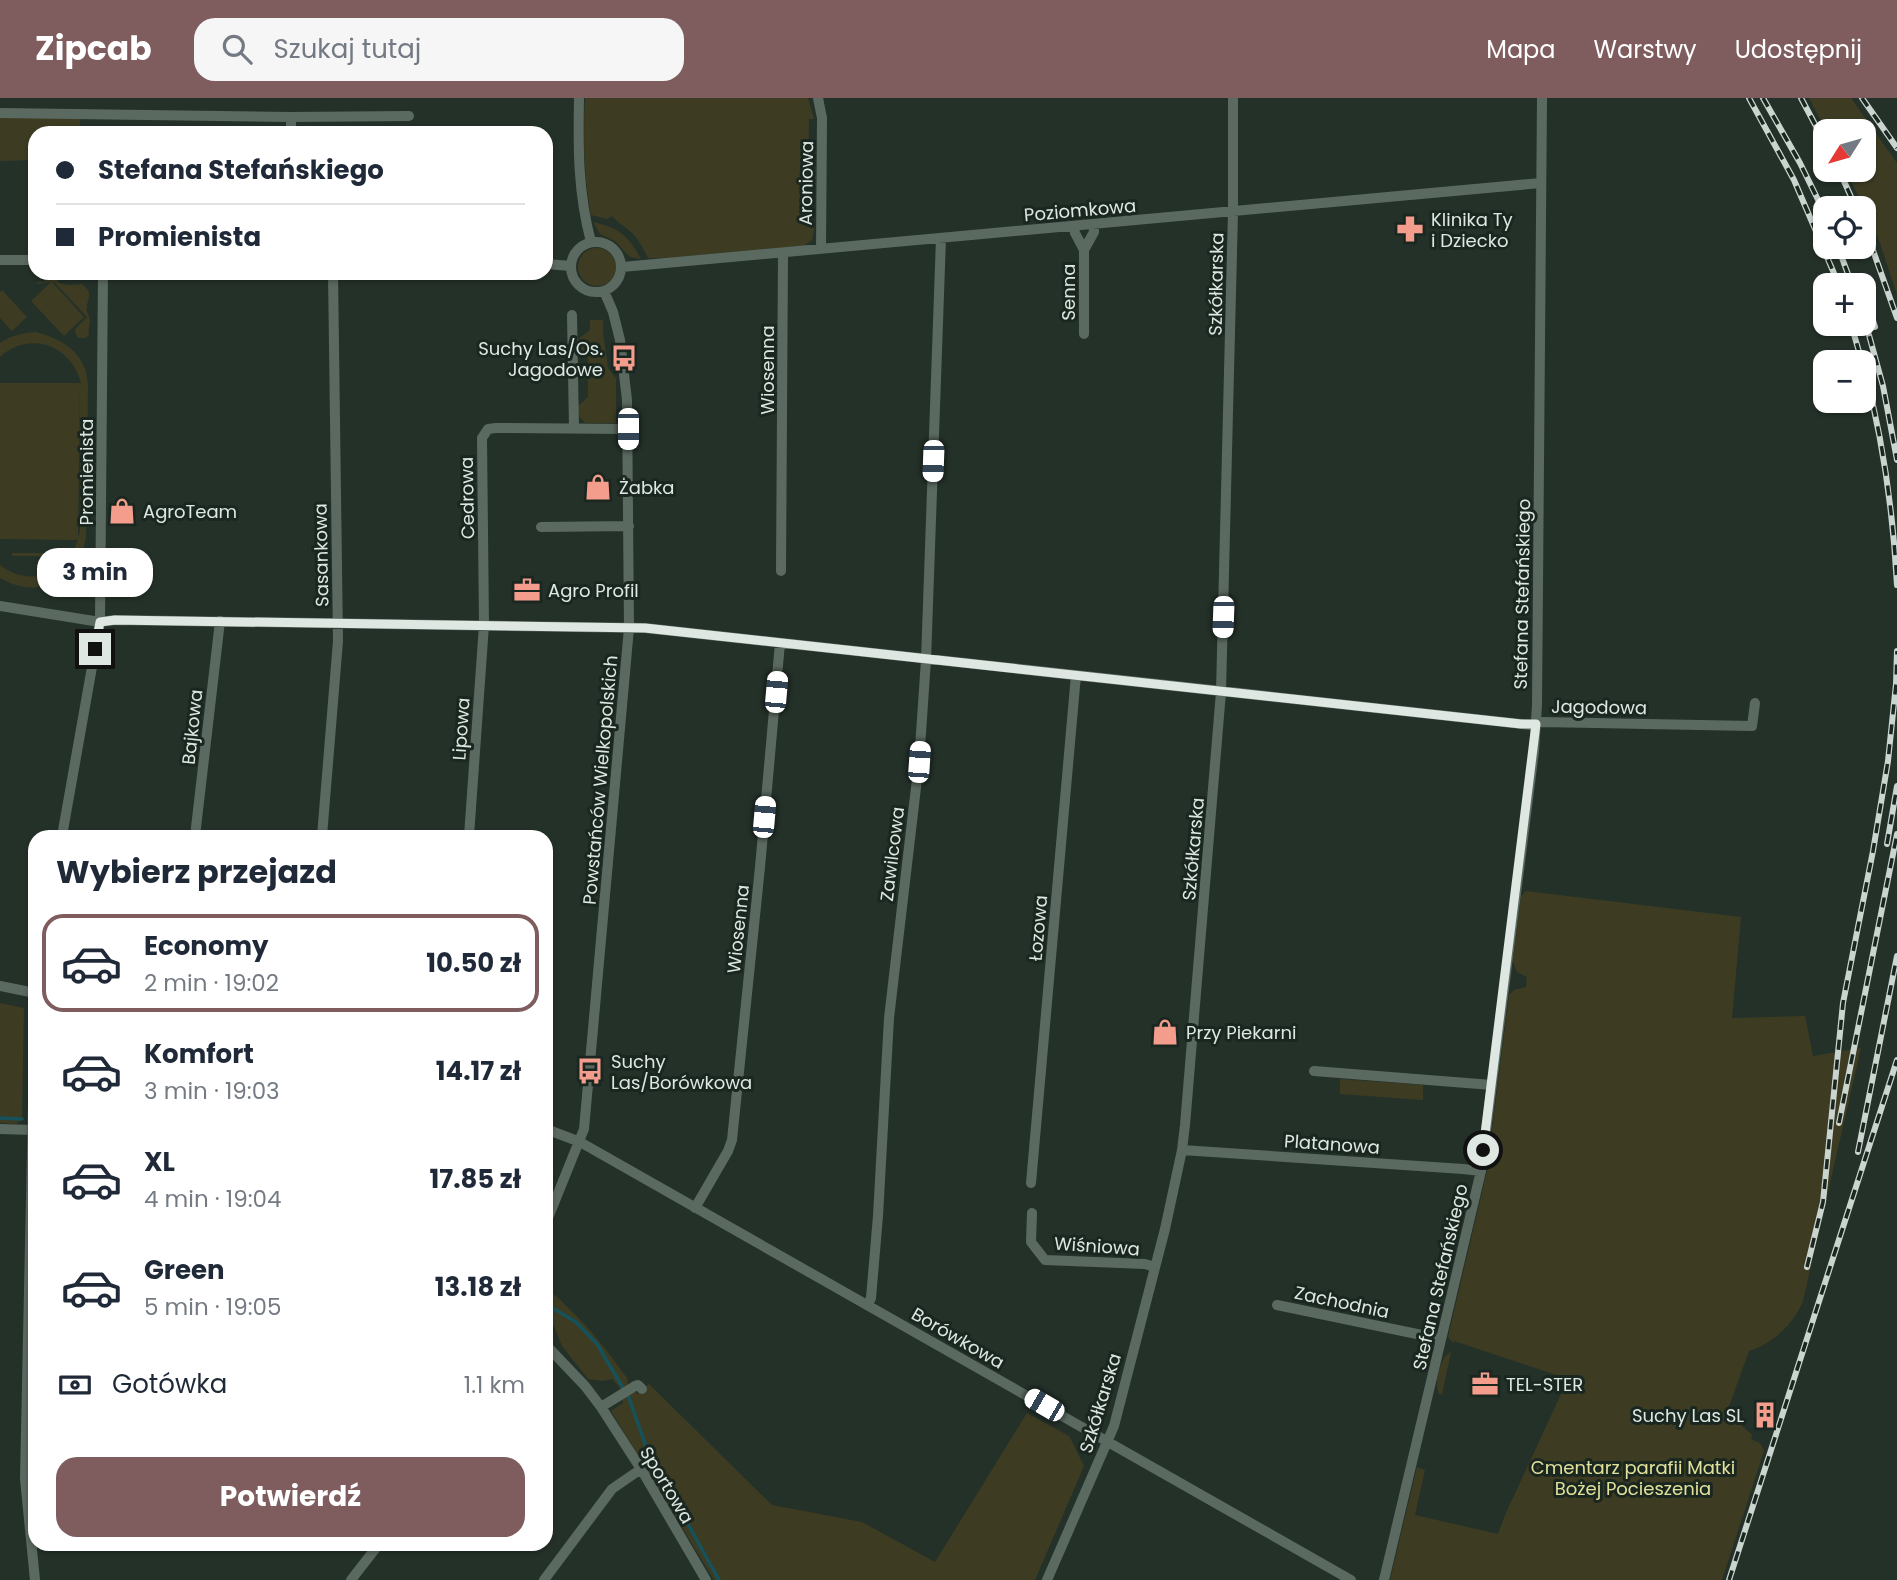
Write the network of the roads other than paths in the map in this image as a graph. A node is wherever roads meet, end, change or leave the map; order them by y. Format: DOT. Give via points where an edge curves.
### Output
graph roads {
  1 [pos="579,98"];
  2 [pos="818,98"];
  3 [pos="825,98"];
  4 [pos="1233,98"];
  5 [pos="1542,98"];
  6 [pos="0,113"];
  7 [pos="409,116"];
  8 [pos="291,117"];
  9 [pos="822,118"];
  10 [pos="291,126"];
  11 [pos="1541,183"];
  12 [pos="1233,212"];
  13 [pos="1094,224"];
  14 [pos="1074,226"];
  15 [pos="941,238"];
  16 [pos="591,242"];
  17 [pos="821,249"];
  18 [pos="1084,250"];
  19 [pos="783,253"];
  20 [pos="0,260"];
  21 [pos="28,260"];
  22 [pos="553,265"];
  23 [pos="571,266"];
  24 [pos="622,267"];
  25 [pos="103,280"];
  26 [pos="333,280"];
  27 [pos="604,291"];
  28 [pos="572,315"];
  29 [pos="1084,334"];
  30 [pos="574,428"];
  31 [pos="628,429"];
  32 [pos="629,526"];
  33 [pos="541,527"];
  34 [pos="781,571"];
  35 [pos="0,606"];
  36 [pos="220,621"];
  37 [pos="100,622"];
  38 [pos="338,624"];
  39 [pos="484,625"];
  40 [pos="629,628"];
  41 [pos="780,643"];
  42 [pos="926,660"];
  43 [pos="1076,676"];
  44 [pos="1221,692"];
  45 [pos="1755,703"];
  46 [pos="1536,724"];
  47 [pos="63,830"];
  48 [pos="196,830"];
  49 [pos="322,830"];
  50 [pos="469,830"];
  51 [pos="0,986"];
  52 [pos="28,992"];
  53 [pos="1314,1072"];
  54 [pos="1492,1085"];
  55 [pos="0,1129"];
  56 [pos="28,1130"];
  57 [pos="553,1132"];
  58 [pos="580,1142"];
  59 [pos="1182,1150"];
  60 [pos="1481,1171"];
  61 [pos="1031,1183"];
  62 [pos="553,1206"];
  63 [pos="695,1208"];
  64 [pos="1032,1213"];
  65 [pos="1155,1267"];
  66 [pos="868,1305"];
  67 [pos="1277,1305"];
  68 [pos="1441,1339"];
  69 [pos="28,1348"];
  70 [pos="553,1352"];
  71 [pos="637,1388"];
  72 [pos="600,1407"];
  73 [pos="1108,1442"];
  74 [pos="640,1469"];
  75 [pos="28,1509"];
  76 [pos="32,1551"];
  77 [pos="374,1551"];
  78 [pos="35,1580"];
  79 [pos="352,1580"];
  80 [pos="544,1580"];
  81 [pos="706,1580"];
  82 [pos="1047,1580"];
  83 [pos="1351,1580"];
  84 [pos="1384,1580"];
  1 -- 16 [label="street" via="580,183"];
  2 -- 9 [label="street, Aroniowa"];
  3 -- 9 [label="street, Aroniowa"];
  4 -- 12 [label="street, Szkółkarska"];
  5 -- 11 [label="street, Stefana Stefańskiego"];
  6 -- 8 [label="street"];
  7 -- 8 [label="street"];
  8 -- 10 [label="street"];
  9 -- 17 [label="street, Aroniowa"];
  11 -- 12 [label="street, Poziomkowa"];
  11 -- 46 [label="street, Stefana Stefańskiego"];
  12 -- 13 [label="street, Poziomkowa"];
  12 -- 44 [label="street, Szkółkarska"];
  13 -- 14 [label="street, Poziomkowa"];
  13 -- 18 [label="street, Senna"];
  14 -- 15 [label="street, Poziomkowa"];
  14 -- 18 [label="street, Senna"];
  15 -- 17 [label="street, Poziomkowa"];
  15 -- 42 [label="street, Zawilcowa"];
  16 -- 23 [label="street" via="579,248"];
  16 -- 24 [label="street" via="612,247"];
  17 -- 19 [label="street, Poziomkowa"];
  18 -- 29 [label="street, Senna"];
  19 -- 24 [label="street, Poziomkowa"];
  19 -- 34 [label="street, Wiosenna"];
  20 -- 21 [label="street"];
  22 -- 23 [label="street"];
  23 -- 27 [label="street" via="581,288"];
  24 -- 27 [label="street" via="615,285"];
  25 -- 37 [label="street, Promienista"];
  26 -- 38 [label="street, Sasankowa"];
  27 -- 31 [label="street, Powstańców Wielkopolskich" via="624,358"];
  28 -- 30 [label="street"];
  30 -- 31 [label="street, Cedrowa"];
  30 -- 39 [label="street, Cedrowa" via="496,428 488,429 482,438"];
  31 -- 32 [label="street, Powstańców Wielkopolskich"];
  32 -- 33 [label="street"];
  32 -- 40 [label="street, Powstańców Wielkopolskich"];
  35 -- 37 [label="street, Jagodowa"];
  36 -- 37 [label="street, Jagodowa"];
  36 -- 38 [label="street, Jagodowa"];
  36 -- 48 [label="street, Bajkowa"];
  37 -- 47 [label="street, Promienista"];
  38 -- 39 [label="street, Jagodowa"];
  38 -- 49 [label="street, Sasankowa"];
  39 -- 40 [label="street, Jagodowa"];
  39 -- 50 [label="street, Lipowa"];
  40 -- 41 [label="street, Jagodowa"];
  40 -- 58 [label="street, Powstańców Wielkopolskich"];
  41 -- 42 [label="street, Jagodowa"];
  41 -- 63 [label="street, Wiosenna" via="732,1140"];
  42 -- 43 [label="street, Jagodowa"];
  42 -- 66 [label="street, Zawilcowa" via="919,762 889,1018"];
  43 -- 44 [label="street, Jagodowa"];
  43 -- 61 [label="street, Łozowa"];
  44 -- 46 [label="street, Jagodowa"];
  44 -- 59 [label="street, Szkółkarska"];
  45 -- 46 [label="street, Jagodowa" via="1752,726"];
  46 -- 54 [label="street, Stefana Stefańskiego"];
  51 -- 52 [label="street"];
  53 -- 54 [label="street"];
  54 -- 60 [label="street, Stefana Stefańskiego"];
  55 -- 56 [label="street"];
  57 -- 58 [label="street, Borówkowa"];
  58 -- 62 [label="street, Powstańców Wielkopolskich"];
  58 -- 63 [label="street, Borówkowa"];
  59 -- 60 [label="street, Platanowa"];
  59 -- 65 [label="street, Szkółkarska"];
  60 -- 68 [label="street, Stefana Stefańskiego"];
  63 -- 66 [label="street, Borówkowa"];
  64 -- 65 [label="street, Wiśniowa" via="1031,1242 1045,1260"];
  65 -- 73 [label="street, Szkółkarska"];
  66 -- 73 [label="street, Borówkowa"];
  67 -- 68 [label="street, Zachodnia"];
  68 -- 84 [label="street, Stefana Stefańskiego"];
  69 -- 75 [label="street"];
  70 -- 72 [label="street, Sportowa"];
  71 -- 72 [label="street"];
  72 -- 74 [label="street, Sportowa"];
  73 -- 82 [label="street, Szkółkarska"];
  73 -- 83 [label="street, Borówkowa"];
  74 -- 80 [label="street" via="612,1489"];
  74 -- 81 [label="street, Sportowa"];
  76 -- 78 [label="street"];
  77 -- 79 [label="street"];
}
